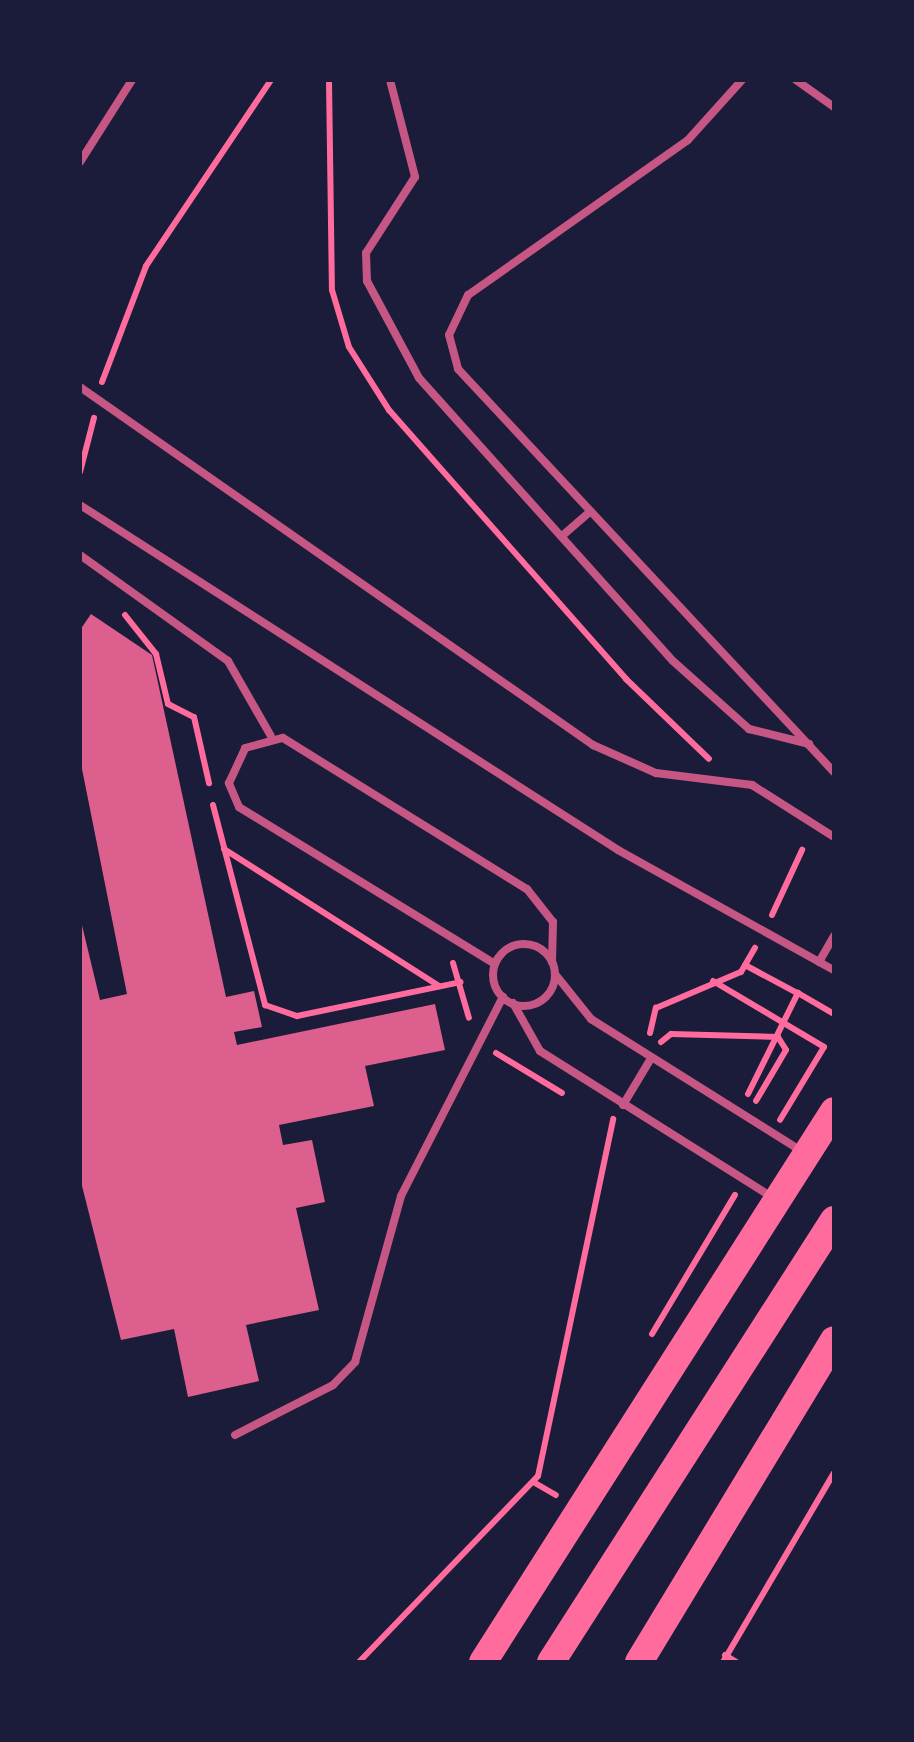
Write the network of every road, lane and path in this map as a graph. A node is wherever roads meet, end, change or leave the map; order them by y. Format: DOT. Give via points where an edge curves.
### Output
graph roads {
  1 [pos="132,80"];
  2 [pos="271,80"];
  3 [pos="390,80"];
  4 [pos="742,80"];
  5 [pos="796,80"];
  6 [pos="834,106"];
  7 [pos="80,162"];
  8 [pos="80,387"];
  9 [pos="98,401"];
  10 [pos="80,472"];
  11 [pos="80,506"];
  12 [pos="590,512"];
  13 [pos="562,536"];
  14 [pos="80,555"];
  15 [pos="114,605"];
  16 [pos="271,736"];
  17 [pos="810,744"];
  18 [pos="834,772"];
  19 [pos="834,838"];
  20 [pos="223,848"];
  21 [pos="834,936"];
  22 [pos="552,962"];
  23 [pos="819,962"];
  24 [pos="495,964"];
  25 [pos="834,970"];
  26 [pos="555,974"];
  27 [pos="713,981"];
  28 [pos="462,982"];
  29 [pos="439,986"];
  30 [pos="798,993"];
  31 [pos="503,997"];
  32 [pos="514,1004"];
  33 [pos="834,1014"];
  34 [pos="668,1035"];
  35 [pos="656,1048"];
  36 [pos="650,1060"];
  37 [pos="623,1105"];
  38 [pos="834,1111"];
  39 [pos="772,1133"];
  40 [pos="807,1154"];
  41 [pos="744,1181"];
  42 [pos="778,1202"];
  43 [pos="834,1220"];
  44 [pos="834,1340"];
  45 [pos="645,1346"];
  46 [pos="234,1435"];
  47 [pos="834,1473"];
  48 [pos="566,1478"];
  49 [pos="535,1482"];
  50 [pos="724,1659"];
  51 [pos="360,1662"];
  52 [pos="483,1662"];
  53 [pos="552,1662"];
  54 [pos="639,1662"];
  55 [pos="736,1662"];
  1 -- 7 [label="lane"];
  2 -- 9 [label="path" via="122,310"];
  3 -- 13 [label="lane" via="415,177 366,254 367,281 420,378"];
  4 -- 12 [label="lane" via="688,140 571,230 496,273 456,313 449,334 458,369"];
  5 -- 6 [label="lane"];
  8 -- 9 [label="lane"];
  9 -- 10 [label="path"];
  9 -- 19 [label="lane" via="593,745 656,773 752,784"];
  11 -- 23 [label="lane" via="618,850"];
  12 -- 13 [label="lane"];
  12 -- 17 [label="lane"];
  13 -- 17 [label="lane" via="673,661 749,729"];
  14 -- 16 [label="lane" via="228,662"];
  15 -- 20 [label="path" via="156,654 168,704 194,717"];
  16 -- 22 [label="lane" via="539,898 553,922"];
  16 -- 24 [label="lane" via="245,748 232,769 239,807"];
  17 -- 18 [label="lane"];
  20 -- 29 [label="path"];
  20 -- 29 [label="path" via="264,1005 297,1016"];
  21 -- 23 [label="lane"];
  22 -- 24 [label="lane" via="522,944"];
  22 -- 26 [label="lane"];
  23 -- 25 [label="lane"];
  24 -- 31 [label="lane"];
  26 -- 32 [label="lane" via="537,1003"];
  26 -- 36 [label="lane" via="579,1009"];
  27 -- 30 [label="path" via="744,968"];
  27 -- 35 [label="path" via="656,1008 648,1028"];
  27 -- 39 [label="path" via="824,1047"];
  28 -- 29 [label="path"];
  30 -- 33 [label="path"];
  30 -- 34 [label="path" via="748,1090 763,1098 786,1050 781,1039"];
  31 -- 32 [label="lane"];
  31 -- 46 [label="lane" via="401,1196 354,1362 333,1385"];
  32 -- 37 [label="lane" via="540,1051"];
  36 -- 37 [label="lane"];
  36 -- 39 [label="lane"];
  37 -- 41 [label="lane"];
  37 -- 49 [label="path" via="604,1138"];
  38 -- 40 [label="highway"];
  39 -- 40 [label="lane"];
  40 -- 42 [label="highway"];
  41 -- 42 [label="lane"];
  41 -- 45 [label="path"];
  42 -- 52 [label="highway"];
  43 -- 53 [label="highway"];
  44 -- 54 [label="highway"];
  47 -- 50 [label="path"];
  48 -- 49 [label="path" via="556,1495"];
  49 -- 51 [label="path"];
  50 -- 55 [label="path"];
}
